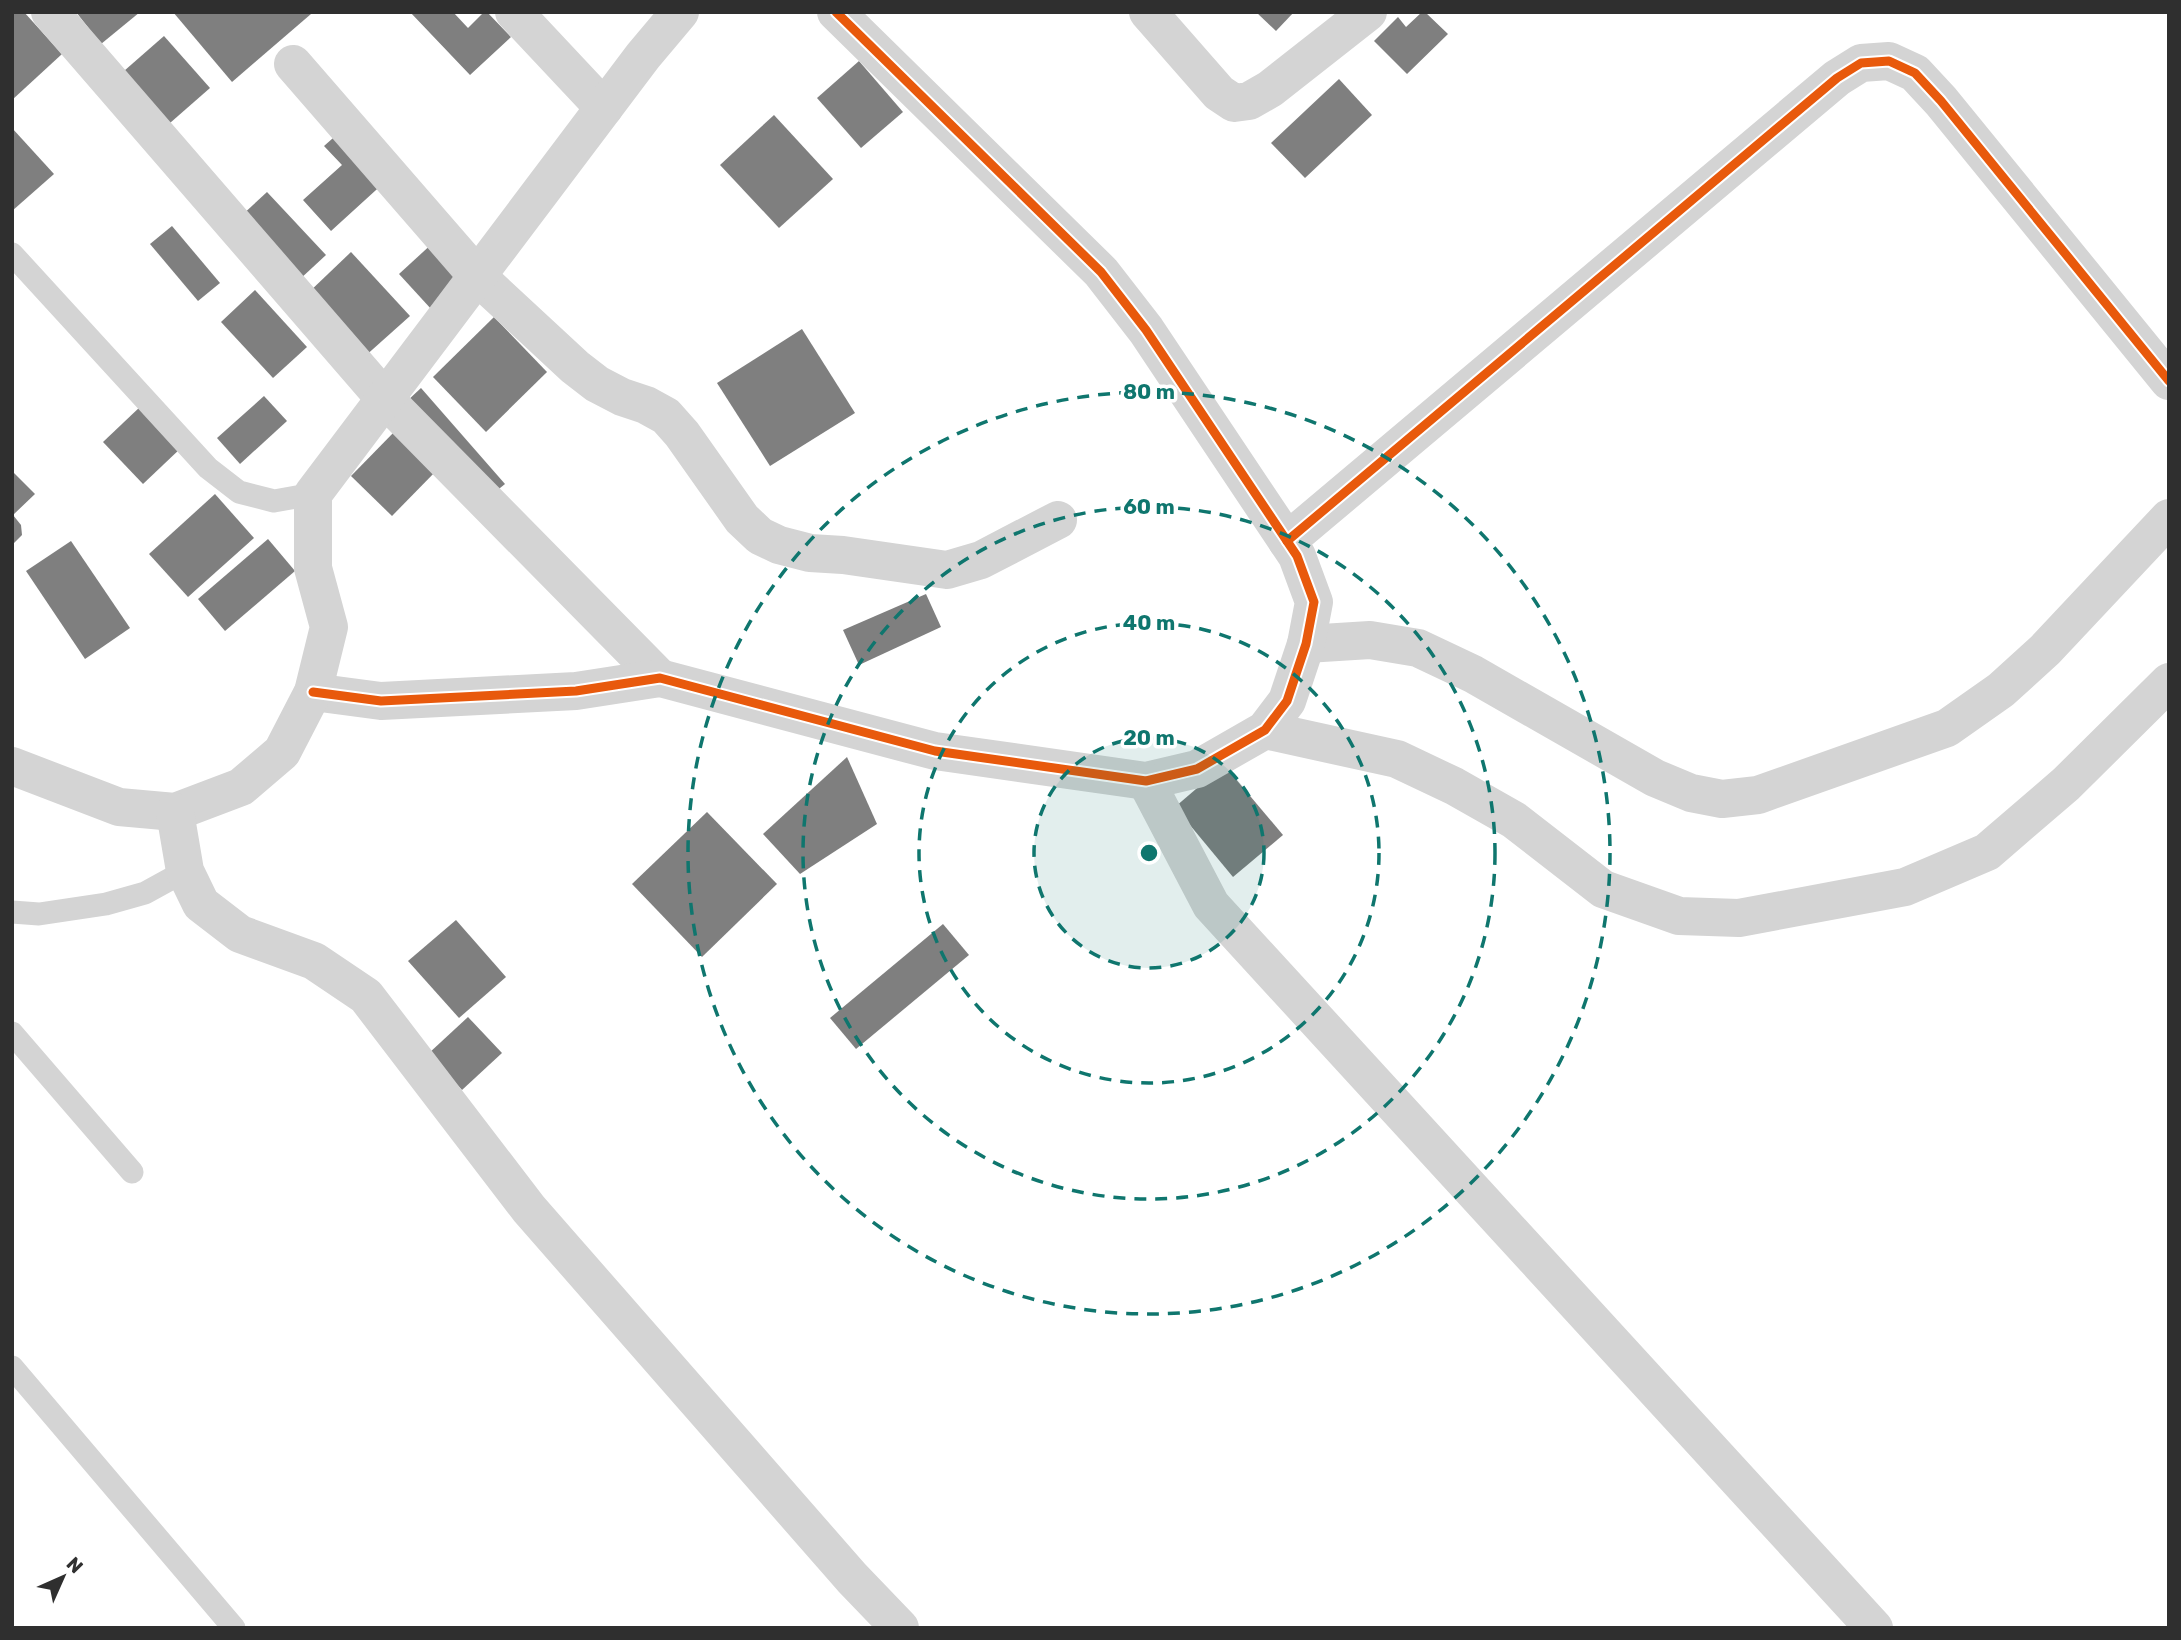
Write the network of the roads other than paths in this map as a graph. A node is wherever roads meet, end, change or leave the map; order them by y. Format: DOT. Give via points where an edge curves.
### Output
graph roads {
  1 [pos="50,12"];
  2 [pos="514,12"];
  3 [pos="680,12"];
  4 [pos="836,12"];
  5 [pos="1148,12"];
  6 [pos="1368,12"];
  7 [pos="292,64"];
  8 [pos="604,108"];
  9 [pos="12,254"];
  10 [pos="478,277"];
  11 [pos="2169,381"];
  12 [pos="385,399"];
  13 [pos="313,494"];
  14 [pos="2169,518"];
  15 [pos="1058,520"];
  16 [pos="1287,541"];
  17 [pos="1307,644"];
  18 [pos="660,678"];
  19 [pos="2169,682"];
  20 [pos="313,692"];
  21 [pos="1265,730"];
  22 [pos="12,766"];
  23 [pos="1146,781"];
  24 [pos="175,812"];
  25 [pos="185,871"];
  26 [pos="12,912"];
  27 [pos="12,1033"];
  28 [pos="132,1172"];
  29 [pos="12,1367"];
  30 [pos="234,1628"];
  31 [pos="900,1628"];
  32 [pos="1874,1628"];
  1 -- 12 [label="street"];
  2 -- 8 [label="street"];
  3 -- 8 [label="street"];
  4 -- 16 [label="street" via="1101,272 1146,330"];
  5 -- 6 [label="street" via="1219,93 1234,103 1249,101 1270,89"];
  7 -- 10 [label="street"];
  8 -- 10 [label="street"];
  9 -- 13 [label="lane" via="208,468 239,492 274,501"];
  10 -- 12 [label="street"];
  10 -- 15 [label="street" via="597,384 666,416 742,519 760,536 779,545 947,570 981,560"];
  11 -- 16 [label="street" via="1924,82 1889,61 1861,63 1826,87"];
  12 -- 13 [label="street"];
  12 -- 18 [label="street"];
  13 -- 20 [label="street" via="313,568 329,627"];
  14 -- 17 [label="street" via="2045,650 2001,690 1947,729 1758,795 1722,799 1691,793 1655,778 1473,674 1418,648 1370,640"];
  16 -- 17 [label="street" via="1314,603"];
  17 -- 21 [label="street" via="1287,701"];
  18 -- 20 [label="street" via="576,691 382,701"];
  18 -- 23 [label="street" via="935,751"];
  19 -- 21 [label="street" via="2066,784 1987,852 1905,887 1739,918 1679,916 1603,889 1514,820 1397,759"];
  20 -- 24 [label="street" via="282,752 241,788"];
  21 -- 23 [label="street" via="1196,769"];
  22 -- 24 [label="street" via="119,807"];
  23 -- 32 [label="street" via="1211,905"];
  24 -- 25 [label="street"];
  25 -- 26 [label="lane" via="145,893 106,904 39,914"];
  25 -- 31 [label="street" via="201,904 240,934 314,961 366,996 529,1209"];
  27 -- 28 [label="lane"];
  29 -- 30 [label="lane"];
}
